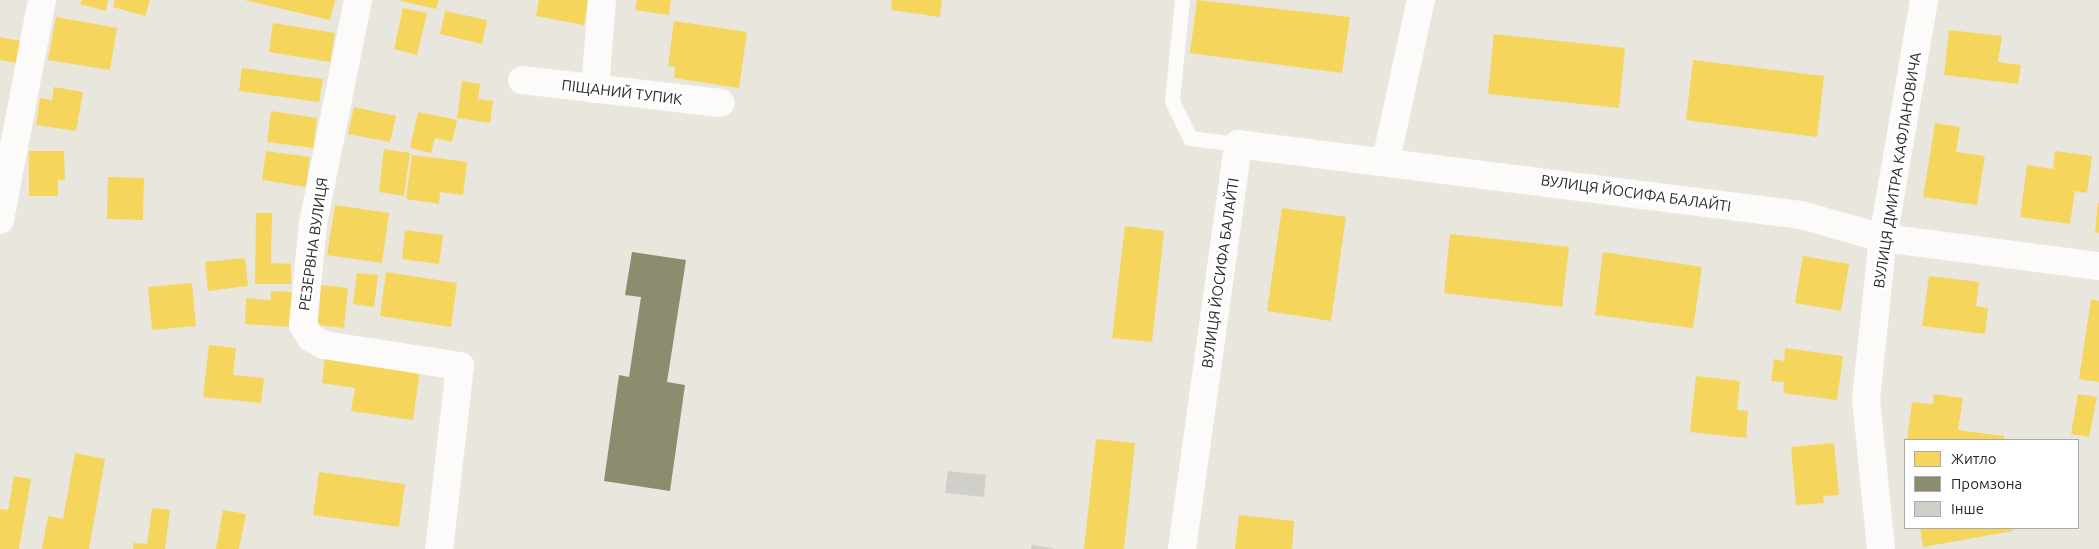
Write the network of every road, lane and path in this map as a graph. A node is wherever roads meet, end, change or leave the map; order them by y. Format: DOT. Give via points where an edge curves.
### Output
graph roads {
  1 [pos="42,0"];
  2 [pos="358,0"];
  3 [pos="602,0"];
  4 [pos="1182,0"];
  5 [pos="1421,0"];
  6 [pos="1924,0"];
  7 [pos="522,80"];
  8 [pos="595,89"];
  9 [pos="721,103"];
  10 [pos="1238,144"];
  11 [pos="1386,160"];
  12 [pos="0,220"];
  13 [pos="1883,238"];
  14 [pos="2099,266"];
  15 [pos="439,549"];
  16 [pos="1182,549"];
  17 [pos="1881,549"];
  1 -- 12 [label="street"];
  2 -- 15 [label="street, РЕЗЕРВНА ВУЛИЦЯ" via="313,224 304,325 311,338 324,346 460,366"];
  3 -- 8 [label="street"];
  4 -- 10 [label="lane" via="1172,101 1190,138"];
  5 -- 11 [label="street"];
  6 -- 13 [label="street, ВУЛИЦЯ ДМИТРА КАФЛАНОВИЧА"];
  7 -- 8 [label="street, ПІЩАНИЙ ТУПИК"];
  8 -- 9 [label="street, ПІЩАНИЙ ТУПИК"];
  10 -- 11 [label="street, ВУЛИЦЯ ЙОСИФА БАЛАЙТІ"];
  10 -- 16 [label="street, ВУЛИЦЯ ЙОСИФА БАЛАЙТІ"];
  11 -- 13 [label="street, ВУЛИЦЯ ЙОСИФА БАЛАЙТІ" via="1801,215"];
  13 -- 14 [label="street, ВУЛИЦЯ ЙОСИФА БАЛАЙТІ"];
  13 -- 17 [label="street, ВУЛИЦЯ ДМИТРА КАФЛАНОВИЧА" via="1866,399"];
}
